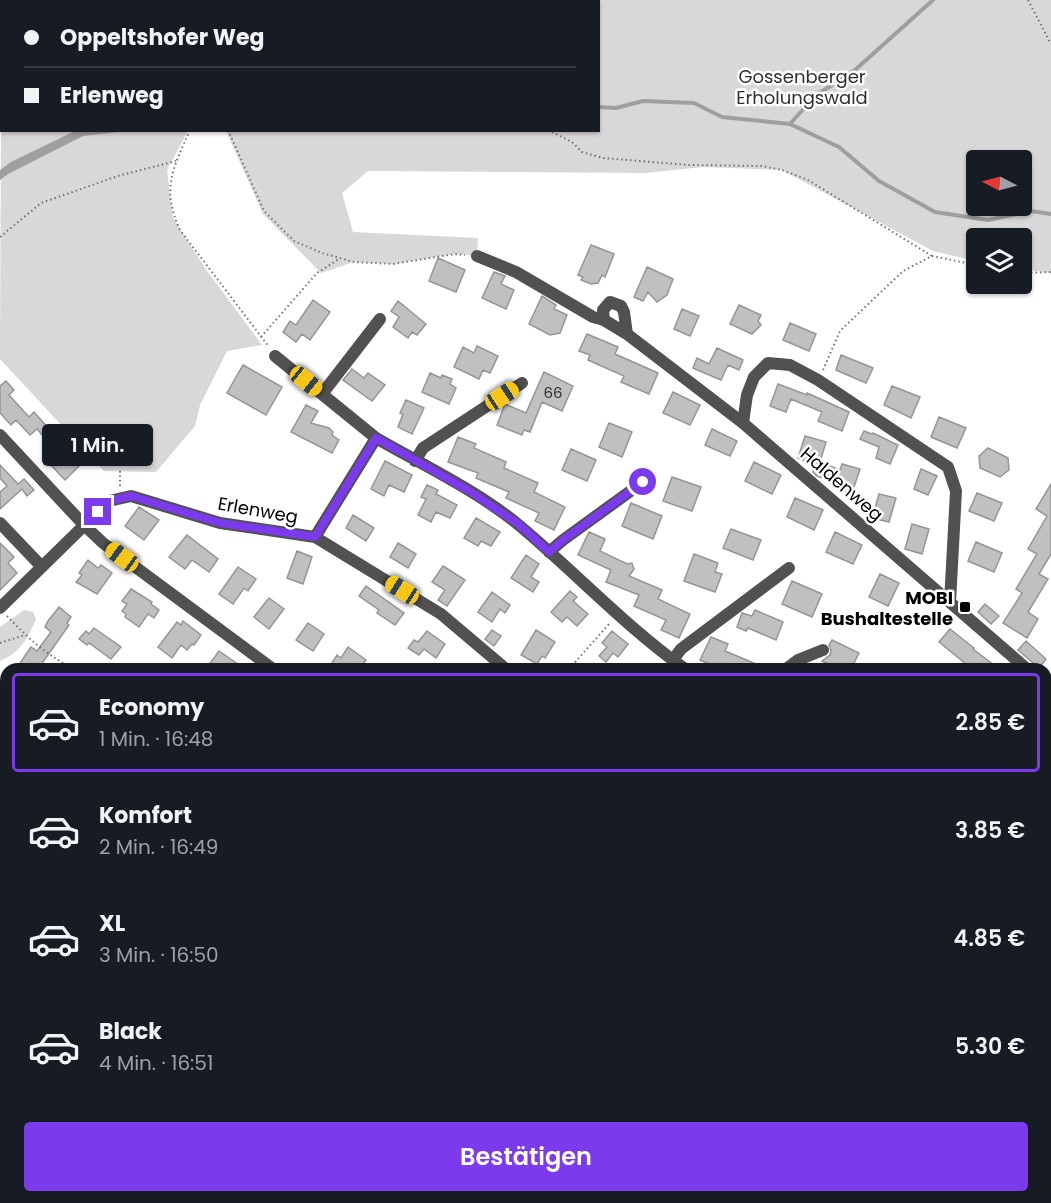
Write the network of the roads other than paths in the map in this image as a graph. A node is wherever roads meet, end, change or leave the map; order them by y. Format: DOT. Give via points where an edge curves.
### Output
graph roads {
  1 [pos="477,256"];
  2 [pos="381,319"];
  3 [pos="604,320"];
  4 [pos="627,334"];
  5 [pos="275,356"];
  6 [pos="522,382"];
  7 [pos="322,394"];
  8 [pos="743,423"];
  9 [pos="0,435"];
  10 [pos="376,438"];
  11 [pos="415,460"];
  12 [pos="643,482"];
  13 [pos="0,523"];
  14 [pos="84,525"];
  15 [pos="315,537"];
  16 [pos="549,552"];
  17 [pos="42,567"];
  18 [pos="789,568"];
  19 [pos="950,602"];
  20 [pos="2,610"];
  21 [pos="823,650"];
  22 [pos="673,660"];
  23 [pos="265,663"];
  24 [pos="499,663"];
  25 [pos="677,663"];
  26 [pos="794,663"];
  27 [pos="1020,663"];
  1 -- 3 [label="street, Haldenweg" via="516,272"];
  2 -- 7 [label="street"];
  3 -- 4 [label="street, Haldenweg"];
  3 -- 4 [label="street" via="603,310 610,303 621,306"];
  4 -- 8 [label="street, Haldenweg"];
  5 -- 7 [label="street"];
  6 -- 11 [label="street" via="423,448"];
  7 -- 10 [label="street"];
  8 -- 19 [label="street, Haldenweg"];
  8 -- 19 [label="street" via="754,377 768,363 790,365 948,467 956,491"];
  9 -- 14 [label="street"];
  10 -- 11 [label="street"];
  10 -- 15 [label="street"];
  11 -- 16 [label="street" via="518,524"];
  12 -- 16 [label="street"];
  13 -- 17 [label="street"];
  14 -- 15 [label="street, Erlenweg" via="109,501 131,496 220,523"];
  14 -- 17 [label="street"];
  14 -- 23 [label="street"];
  15 -- 24 [label="street, Erlenweg" via="441,614"];
  16 -- 22 [label="street"];
  17 -- 20 [label="street"];
  18 -- 22 [label="street" via="681,649"];
  19 -- 27 [label="street, Haldenweg"];
  21 -- 26 [label="street"];
  22 -- 25 [label="street"];
}
